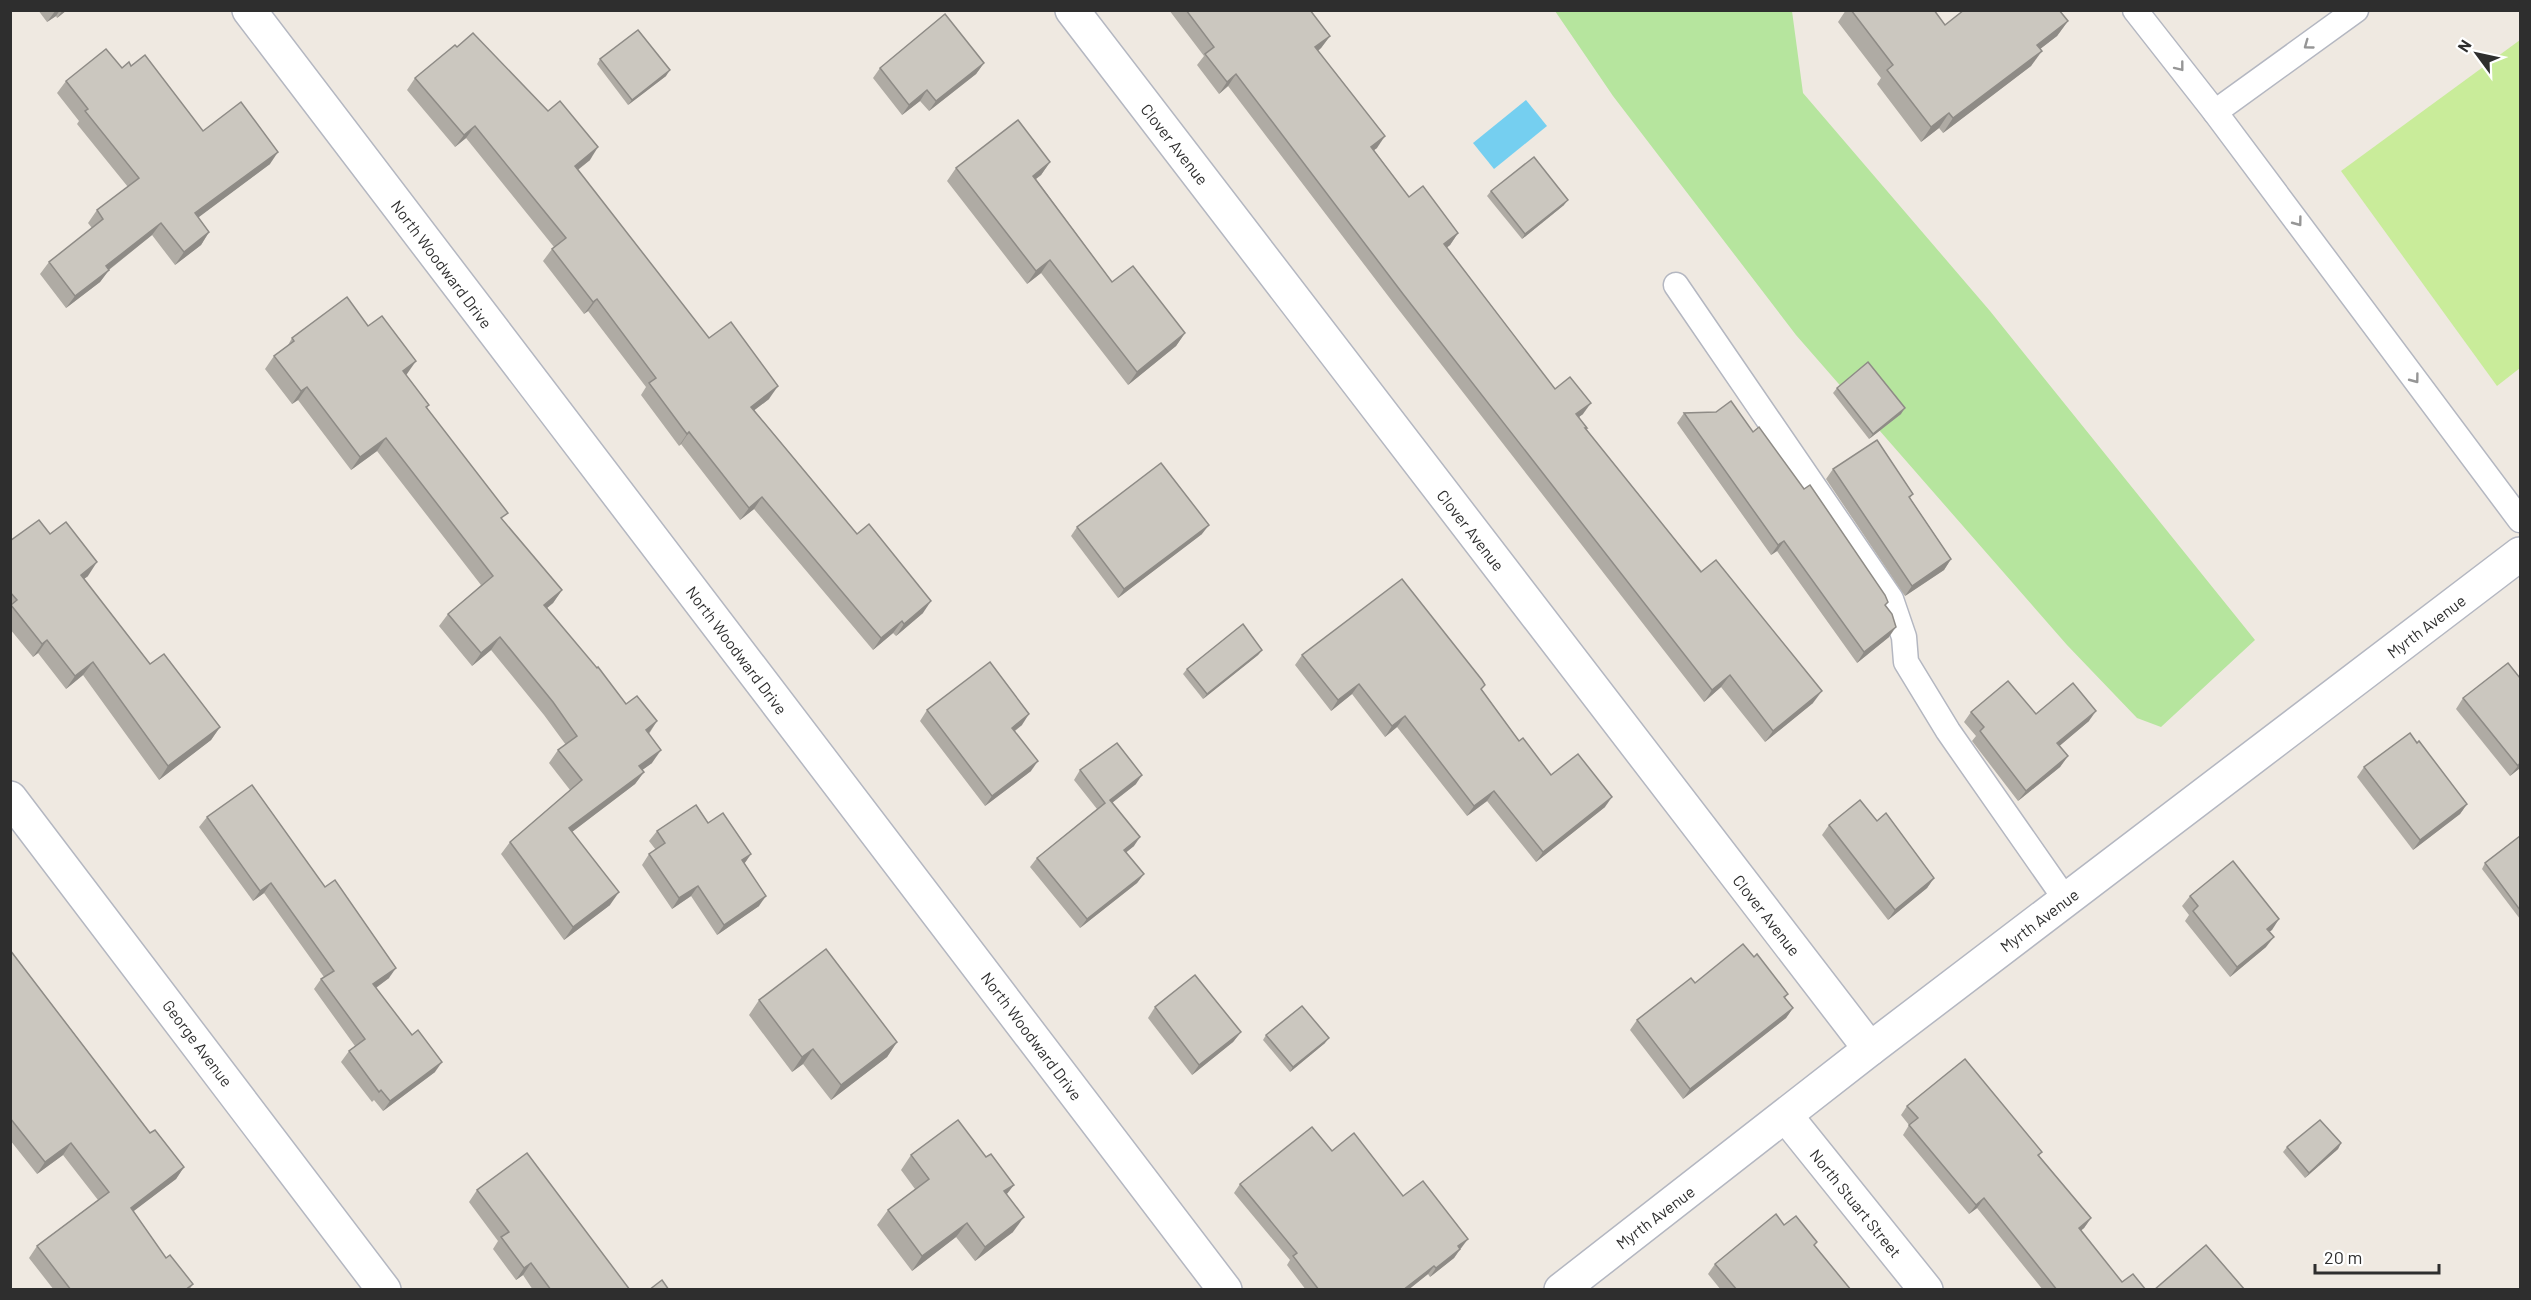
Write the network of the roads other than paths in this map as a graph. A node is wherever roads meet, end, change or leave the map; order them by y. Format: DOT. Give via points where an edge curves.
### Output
graph roads {
  1 [pos="249,10"];
  2 [pos="1072,10"];
  3 [pos="2356,10"];
  4 [pos="2139,16"];
  5 [pos="2215,112"];
  6 [pos="1676,285"];
  7 [pos="2520,520"];
  8 [pos="2520,555"];
  9 [pos="10,798"];
  10 [pos="2066,900"];
  11 [pos="1870,1049"];
  12 [pos="1786,1116"];
  13 [pos="384,1290"];
  14 [pos="1225,1290"];
  15 [pos="1561,1290"];
  16 [pos="1926,1290"];
  1 -- 14 [label="street, North Woodward Drive"];
  2 -- 11 [label="street, Clover Avenue"];
  3 -- 5 [label="lane, one-way"];
  4 -- 5 [label="lane, one-way"];
  5 -- 7 [label="lane, one-way"];
  6 -- 10 [label="lane" via="1892,599 1904,637 1906,662 1948,731"];
  8 -- 10 [label="street, Myrth Avenue"];
  9 -- 13 [label="street, George Avenue"];
  10 -- 11 [label="street, Myrth Avenue"];
  11 -- 12 [label="street, Myrth Avenue"];
  12 -- 15 [label="street, Myrth Avenue"];
  12 -- 16 [label="street, North Stuart Street"];
}
